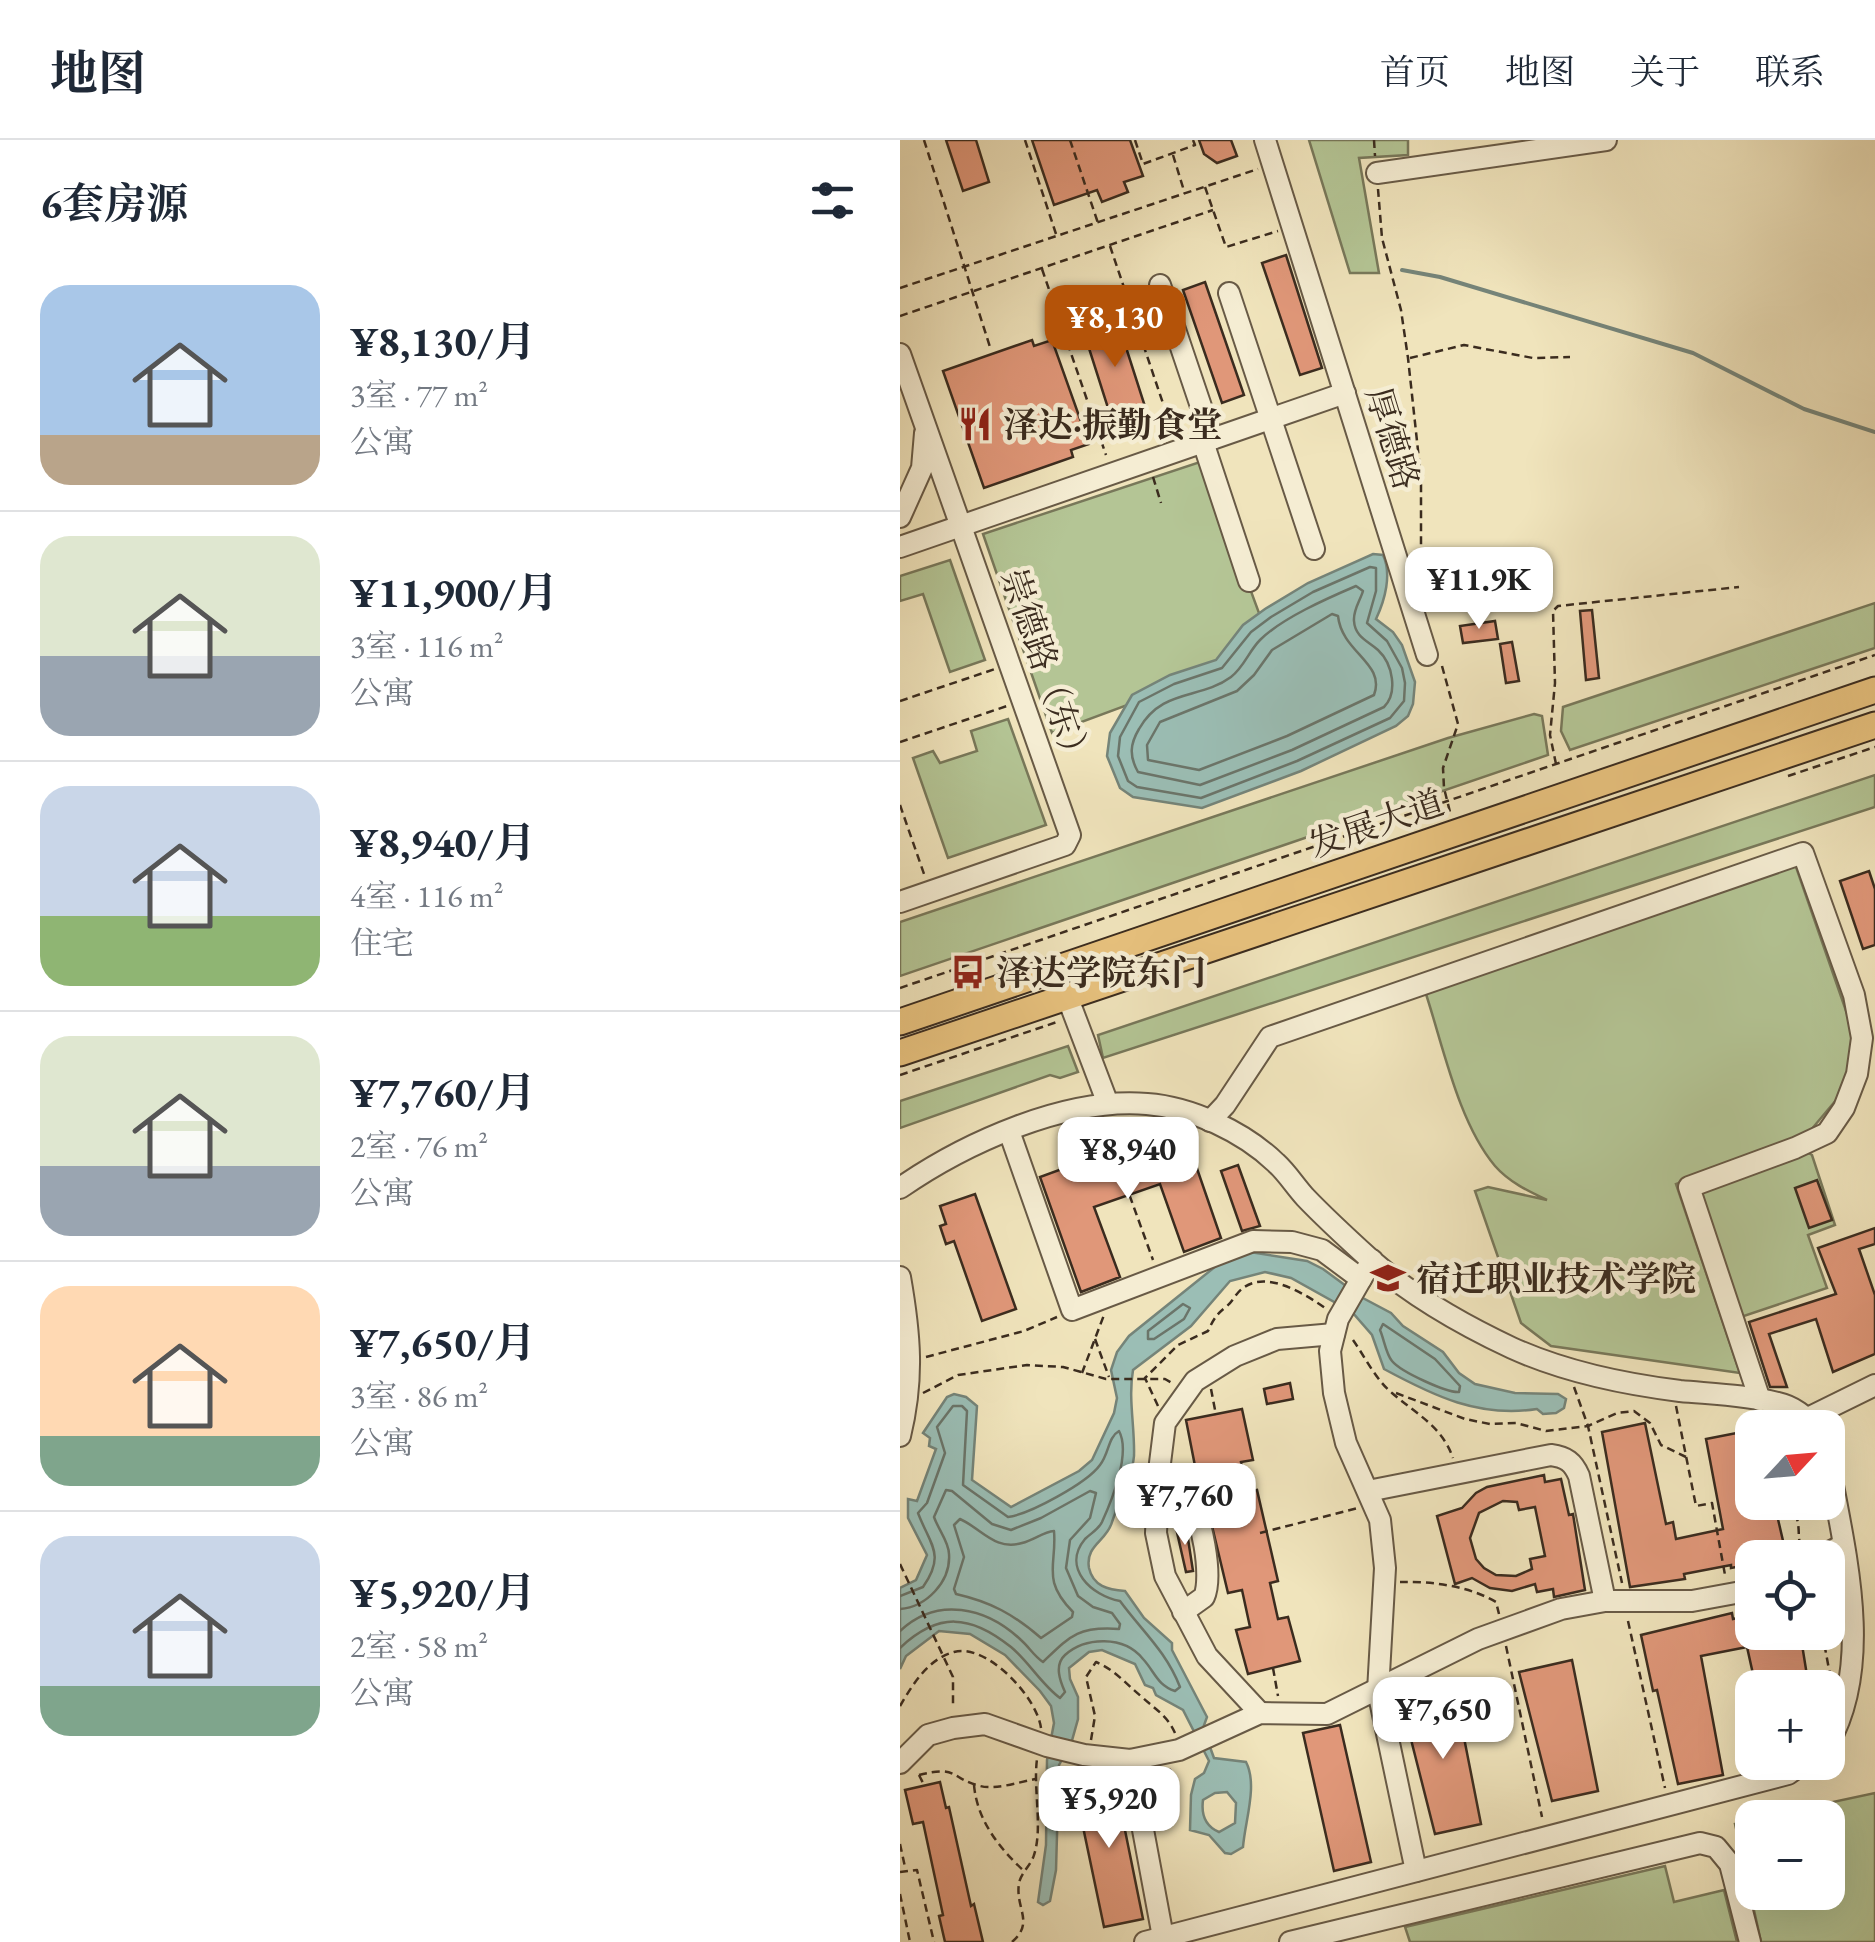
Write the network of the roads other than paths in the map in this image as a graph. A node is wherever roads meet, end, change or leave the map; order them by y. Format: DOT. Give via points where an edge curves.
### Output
graph roads {
  1 [pos="1266,140"];
  2 [pos="1606,140"];
  3 [pos="1377,173"];
  4 [pos="1160,285"];
  5 [pos="1229,293"];
  6 [pos="900,354"];
  7 [pos="1345,394"];
  8 [pos="1271,419"];
  9 [pos="926,426"];
  10 [pos="1208,440"];
  11 [pos="900,517"];
  12 [pos="962,525"];
  13 [pos="900,546"];
  14 [pos="1314,549"];
  15 [pos="1249,581"];
  16 [pos="1434,658"];
  17 [pos="1875,690"];
  18 [pos="1875,725"];
  19 [pos="900,902"];
  20 [pos="1067,996"];
  21 [pos="900,1022"];
  22 [pos="900,1053"];
  23 [pos="1102,1106"];
  24 [pos="1210,1121"];
  25 [pos="1009,1131"];
  26 [pos="900,1188"];
  27 [pos="1366,1270"];
  28 [pos="900,1277"];
  29 [pos="1334,1334"];
  30 [pos="1875,1385"];
  31 [pos="1760,1400"];
  32 [pos="1792,1410"];
  33 [pos="1833,1410"];
  34 [pos="900,1436"];
  35 [pos="1158,1483"];
  36 [pos="1371,1498"];
  37 [pos="1845,1560"];
  38 [pos="1735,1593"];
  39 [pos="1605,1602"];
  40 [pos="1183,1612"];
  41 [pos="1378,1691"];
  42 [pos="1845,1711"];
  43 [pos="1270,1714"];
  44 [pos="1130,1760"];
  45 [pos="900,1763"];
  46 [pos="1765,1780"];
  47 [pos="1416,1871"];
  48 [pos="1330,1937"];
  49 [pos="1154,1940"];
  50 [pos="1290,1942"];
  51 [pos="1750,1942"];
  1 -- 7 [label="street, 厚德路"];
  2 -- 3 [label="street"];
  4 -- 10 [label="street"];
  5 -- 8 [label="street"];
  6 -- 9 [label="street, 崇德路（东）"];
  7 -- 8 [label="street"];
  7 -- 16 [label="street, 厚德路"];
  8 -- 10 [label="street"];
  8 -- 14 [label="street"];
  9 -- 11 [label="street" via="922,468"];
  9 -- 12 [label="street, 崇德路（东）"];
  10 -- 12 [label="street"];
  10 -- 15 [label="street"];
  12 -- 13 [label="street"];
  12 -- 19 [label="street, 崇德路（东）" via="1070,835 1065,845"];
  17 -- 21 [label="main road, 发展大道"];
  18 -- 20 [label="main road, 发展大道"];
  20 -- 22 [label="main road, 发展大道"];
  20 -- 23 [label="street"];
  23 -- 24 [label="street" via="1149,1104"];
  23 -- 25 [label="street"];
  24 -- 27 [label="street" via="1276,1163"];
  24 -- 31 [label="street" via="1270,1037 1803,853 1854,995 1862,1038 1857,1074 1827,1132 1688,1188"];
  25 -- 26 [label="street"];
  25 -- 27 [label="street" via="1072,1310 1253,1242 1322,1250"];
  27 -- 29 [label="street"];
  27 -- 31 [label="street" via="1513,1348 1594,1376"];
  28 -- 34 [label="street" via="910,1338 909,1400"];
  29 -- 35 [label="street" via="1278,1340 1195,1381 1165,1423"];
  29 -- 36 [label="street" via="1334,1392 1346,1443"];
  30 -- 33 [label="street"];
  31 -- 32 [label="street"];
  35 -- 40 [label="street" via="1156,1533"];
  35 -- 40 [label="street" via="1194,1508 1210,1575 1204,1596"];
  36 -- 39 [label="street" via="1564,1457 1579,1476"];
  36 -- 41 [label="street" via="1380,1520 1384,1583"];
  37 -- 42 [label="street" via="1856,1646"];
  38 -- 39 [label="street" via="1692,1601"];
  39 -- 41 [label="street" via="1503,1630"];
  40 -- 43 [label="street" via="1206,1656"];
  41 -- 43 [label="street" via="1327,1714"];
  41 -- 47 [label="street"];
  43 -- 44 [label="street" via="1179,1750"];
  44 -- 45 [label="street" via="1045,1746 985,1724 928,1735"];
  44 -- 49 [label="street"];
  46 -- 47 [label="street"];
  47 -- 49 [label="street"];
  48 -- 50 [label="street"];
  48 -- 51 [label="street" via="1700,1843 1716,1846 1730,1864"];
}
